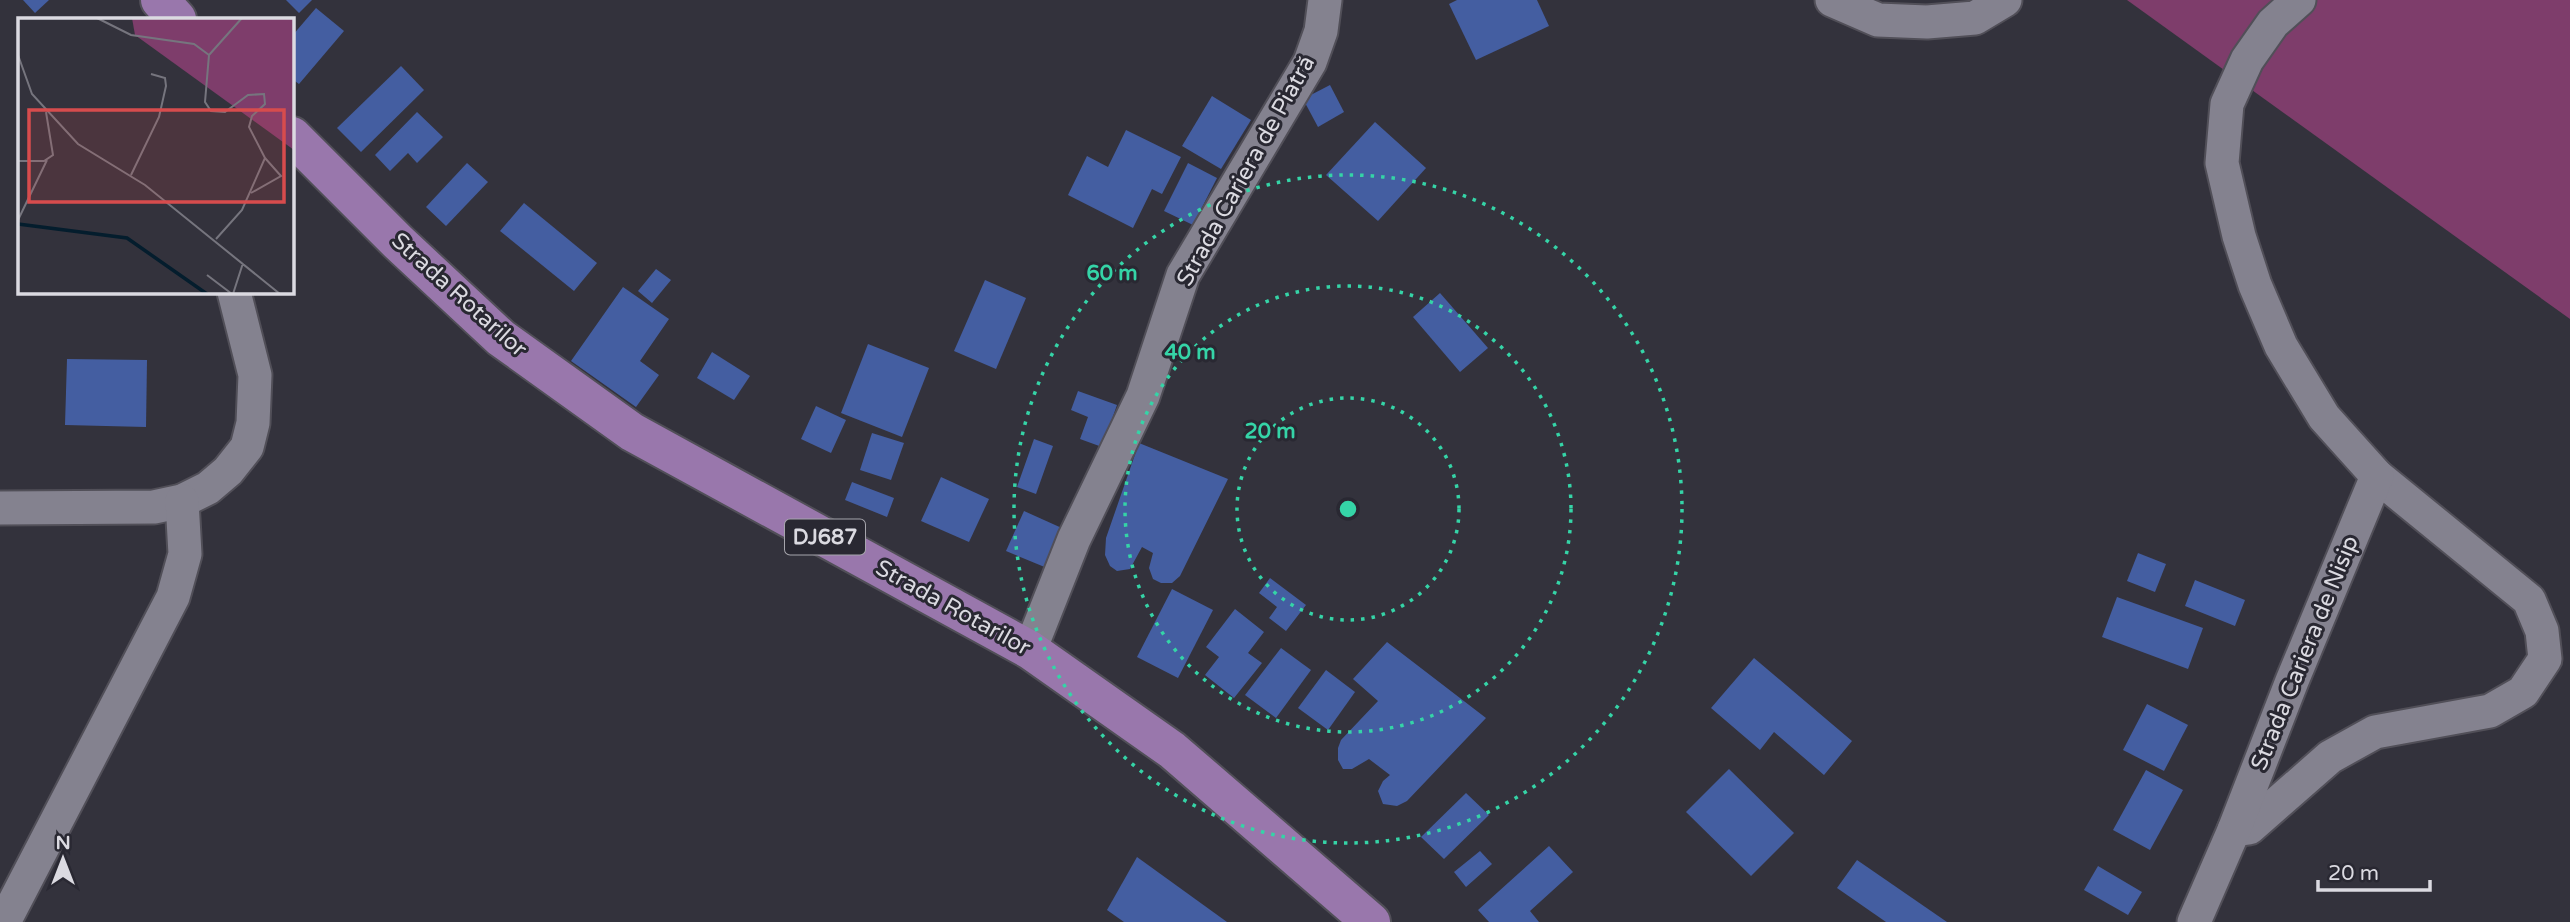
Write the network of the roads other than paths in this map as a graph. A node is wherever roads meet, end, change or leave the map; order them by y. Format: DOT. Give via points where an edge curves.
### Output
graph roads {
  1 [pos="1325,0"];
  2 [pos="1832,0"];
  3 [pos="2005,0"];
  4 [pos="2299,0"];
  5 [pos="294,138"];
  6 [pos="235,294"];
  7 [pos="2377,476"];
  8 [pos="182,501"];
  9 [pos="0,508"];
  10 [pos="1030,650"];
  11 [pos="2234,830"];
  12 [pos="4,922"];
  13 [pos="1371,922"];
  14 [pos="2193,922"];
  1 -- 10 [label="street, Strada Cariera de Piatră" via="1310,62 1183,275 1143,396 1074,539"];
  2 -- 3 [label="street" via="1878,20 1927,22 1975,18"];
  4 -- 7 [label="street, Strada Cariera de Nisip" via="2273,23 2247,60 2227,104 2222,163 2239,236 2281,346 2324,416"];
  5 -- 10 [label="main road, Strada Rotarilor / DJ687" via="501,338 632,432"];
  6 -- 8 [label="street" via="255,375 247,447 208,488"];
  7 -- 11 [label="street, Strada Cariera de Nisip"];
  7 -- 11 [label="street, Strada Cariera de Nisip" via="2529,600 2542,631 2544,659 2523,692 2490,711 2375,732 2330,757 2249,828"];
  8 -- 9 [label="street" via="154,507"];
  8 -- 12 [label="street" via="185,554 173,597"];
  10 -- 13 [label="main road, Strada Rotarilor / DJ687" via="1172,750"];
  11 -- 14 [label="street, Strada Cariera de Nisip"];
}
